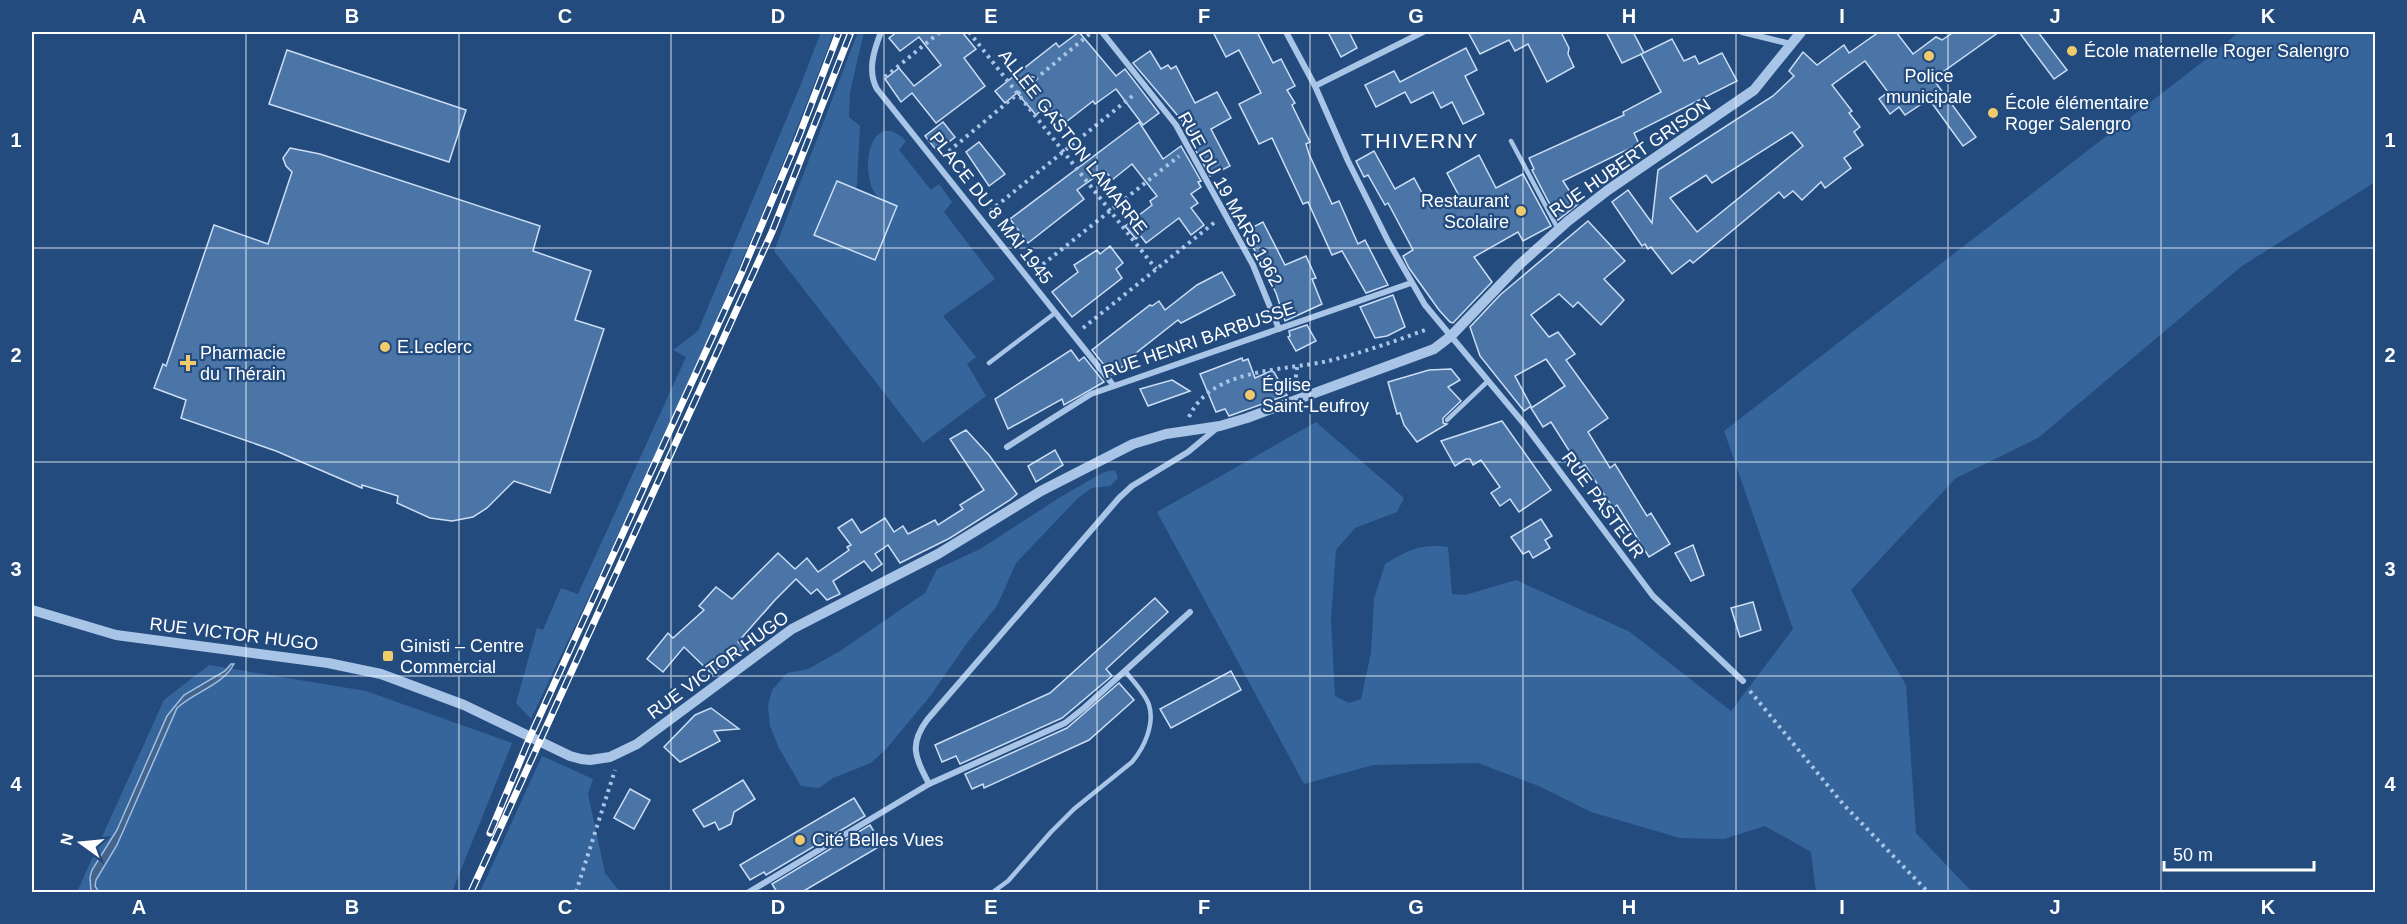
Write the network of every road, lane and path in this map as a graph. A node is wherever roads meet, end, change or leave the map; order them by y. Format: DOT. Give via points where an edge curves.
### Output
graph roads {
  1 [pos="881,32"];
  2 [pos="940,32"];
  3 [pos="969,32"];
  4 [pos="1092,32"];
  5 [pos="1102,32"];
  6 [pos="1286,32"];
  7 [pos="1423,32"];
  8 [pos="1742,32"];
  9 [pos="1801,32"];
  10 [pos="1791,44"];
  11 [pos="875,85"];
  12 [pos="1145,86"];
  13 [pos="1315,86"];
  14 [pos="1018,93"];
  15 [pos="1511,141"];
  16 [pos="1189,148"];
  17 [pos="1064,151"];
  18 [pos="935,162"];
  19 [pos="1109,211"];
  20 [pos="1225,214"];
  21 [pos="980,219"];
  22 [pos="1558,229"];
  23 [pos="1156,269"];
  24 [pos="1027,277"];
  25 [pos="1411,283"];
  26 [pos="1055,313"];
  27 [pos="1434,317"];
  28 [pos="1279,329"];
  29 [pos="1073,335"];
  30 [pos="1451,336"];
  31 [pos="989,363"];
  32 [pos="1490,380"];
  33 [pos="1114,386"];
  34 [pos="1447,420"];
  35 [pos="1220,426"];
  36 [pos="1182,431"];
  37 [pos="1007,447"];
  38 [pos="32,610"];
  39 [pos="1190,612"];
  40 [pos="1125,670"];
  41 [pos="1743,681"];
  42 [pos="620,753"];
  43 [pos="929,784"];
  44 [pos="576,892"];
  45 [pos="749,892"];
  46 [pos="993,892"];
  47 [pos="1928,892"];
  1 -- 11 [label="street" via="872,73"];
  2 -- 11 [label="path"];
  3 -- 14 [label="path, ALLÉE GASTON LAMARRE"];
  4 -- 14 [label="path"];
  5 -- 12 [label="street, RUE DU 19 MARS 1962"];
  6 -- 13 [label="street, RUE PASTEUR"];
  7 -- 13 [label="street"];
  8 -- 10 [label="street"];
  9 -- 10 [label="street, RUE HUBERT GRISON"];
  10 -- 22 [label="street, RUE HUBERT GRISON" via="1748,95 1608,190"];
  11 -- 18 [label="street, PLACE DU 8 MAI 1945"];
  12 -- 16 [label="street, RUE DU 19 MARS 1962"];
  12 -- 17 [label="path"];
  13 -- 25 [label="street, RUE PASTEUR" via="1348,161"];
  14 -- 17 [label="path, ALLÉE GASTON LAMARRE"];
  14 -- 18 [label="path"];
  15 -- 22 [label="lane"];
  16 -- 19 [label="path"];
  16 -- 20 [label="street, RUE DU 19 MARS 1962"];
  17 -- 19 [label="path, ALLÉE GASTON LAMARRE"];
  17 -- 21 [label="path"];
  18 -- 21 [label="street, PLACE DU 8 MAI 1945"];
  19 -- 23 [label="path, ALLÉE GASTON LAMARRE"];
  19 -- 24 [label="path"];
  20 -- 23 [label="path"];
  20 -- 28 [label="street, RUE DU 19 MARS 1962" via="1260,279"];
  21 -- 24 [label="street, PLACE DU 8 MAI 1945"];
  22 -- 30 [label="street, RUE HUBERT GRISON"];
  23 -- 29 [label="path"];
  24 -- 26 [label="street, PLACE DU 8 MAI 1945"];
  25 -- 27 [label="street, RUE PASTEUR"];
  25 -- 28 [label="street, RUE HENRI BARBUSSE"];
  26 -- 29 [label="street, PLACE DU 8 MAI 1945"];
  26 -- 31 [label="lane"];
  27 -- 30 [label="street, RUE PASTEUR"];
  27 -- 36 [label="path" via="1425,330 1382,346 1317,363 1260,371 1212,389 1194,405"];
  28 -- 33 [label="street, RUE HENRI BARBUSSE"];
  29 -- 33 [label="street, PLACE DU 8 MAI 1945"];
  30 -- 32 [label="street, RUE PASTEUR"];
  30 -- 35 [label="street, RUE VICTOR HUGO" via="1426,353"];
  32 -- 34 [label="lane"];
  32 -- 41 [label="street, RUE PASTEUR" via="1653,596"];
  33 -- 37 [label="street, RUE HENRI BARBUSSE" via="1081,399"];
  35 -- 36 [label="street, RUE VICTOR HUGO"];
  35 -- 43 [label="street" via="1119,498 927,720 916,737 915,754"];
  36 -- 42 [label="street, RUE VICTOR HUGO" via="1117,451 1027,499 938,554 792,629"];
  38 -- 42 [label="street, RUE VICTOR HUGO" via="136,638 364,670 435,692 570,756 590,760"];
  39 -- 40 [label="street"];
  40 -- 43 [label="street" via="1065,723"];
  40 -- 46 [label="lane" via="1149,703 1148,733 1141,752 1074,809 1008,881"];
  41 -- 47 [label="path" via="1843,804"];
  42 -- 44 [label="path"];
  43 -- 45 [label="street"];
}
